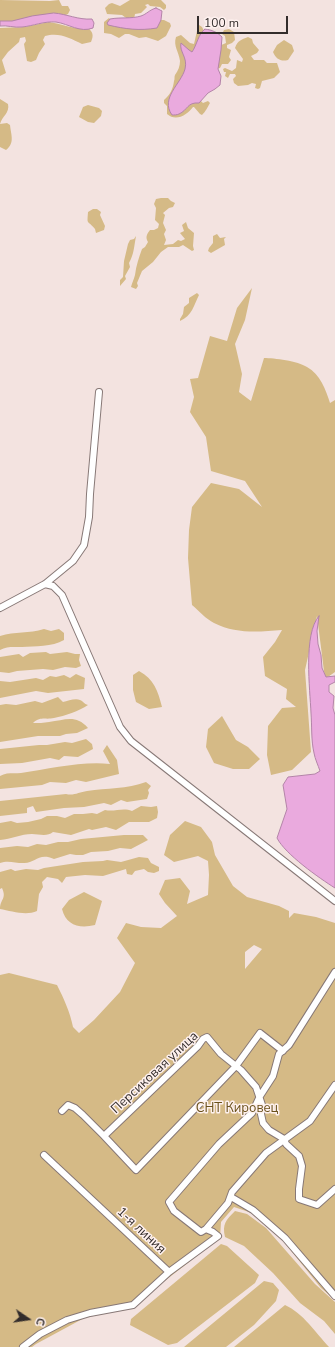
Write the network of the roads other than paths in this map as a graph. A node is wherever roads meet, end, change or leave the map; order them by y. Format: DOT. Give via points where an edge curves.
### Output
graph roads {
  1 [pos="99,392"];
  2 [pos="45,584"];
  3 [pos="0,608"];
  4 [pos="335,901"];
  5 [pos="335,972"];
  6 [pos="282,1051"];
  7 [pos="236,1066"];
  8 [pos="335,1085"];
  9 [pos="260,1096"];
  10 [pos="62,1111"];
  11 [pos="104,1136"];
  12 [pos="284,1139"];
  13 [pos="44,1155"];
  14 [pos="335,1189"];
  15 [pos="231,1197"];
  16 [pos="206,1229"];
  17 [pos="169,1272"];
  18 [pos="335,1296"];
  19 [pos="23,1347"];
  1 -- 2 [label="street" via="89,517 84,545 73,561"];
  2 -- 3 [label="street"];
  2 -- 4 [label="street" via="53,586 62,595 120,727 131,741"];
  5 -- 6 [label="street"];
  6 -- 7 [label="street" via="260,1034"];
  6 -- 9 [label="street" via="273,1076"];
  7 -- 9 [label="street, Персиковая улица" via="256,1087"];
  7 -- 11 [label="street, Персиковая улица" via="207,1037 203,1039"];
  7 -- 11 [label="street" via="136,1170"];
  8 -- 12 [label="street" via="310,1121"];
  9 -- 12 [label="street" via="262,1123"];
  9 -- 16 [label="street" via="252,1113 219,1144 169,1202 174,1211 201,1232"];
  10 -- 11 [label="street" via="68,1105 75,1108"];
  12 -- 14 [label="street" via="299,1156 302,1166 299,1199 317,1205"];
  12 -- 15 [label="street" via="266,1153 232,1192"];
  13 -- 17 [label="street, 1-я линия"];
  15 -- 16 [label="street"];
  15 -- 18 [label="street" via="253,1210 285,1238"];
  16 -- 17 [label="street, 1-я линия" via="218,1236"];
  17 -- 19 [label="street" via="133,1304 67,1320 40,1334"];
}
